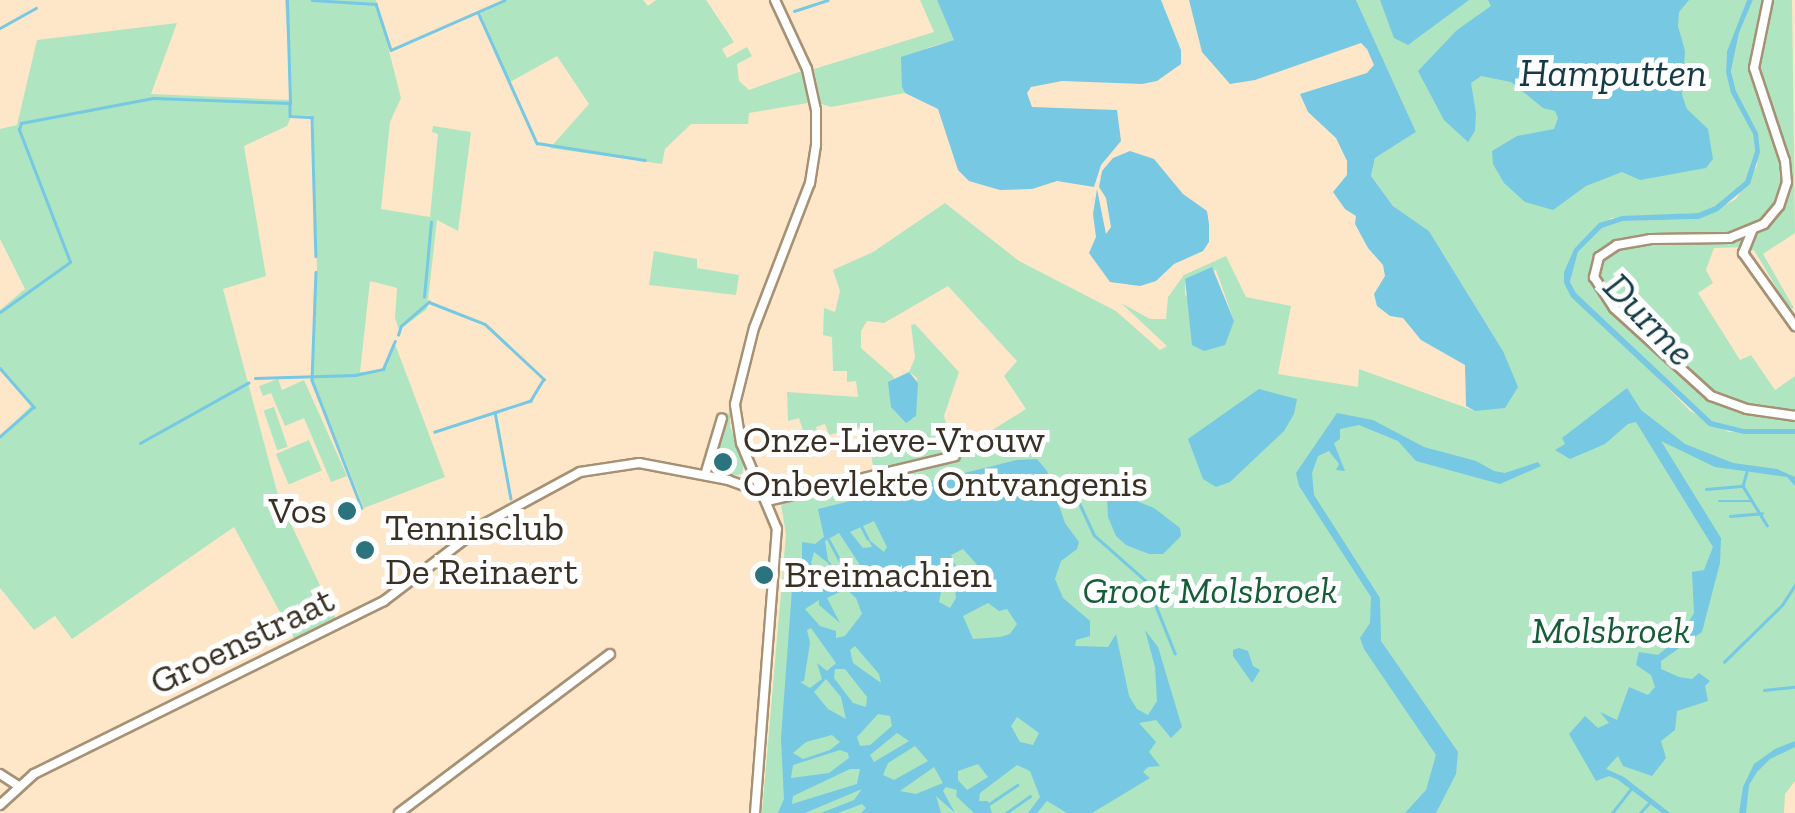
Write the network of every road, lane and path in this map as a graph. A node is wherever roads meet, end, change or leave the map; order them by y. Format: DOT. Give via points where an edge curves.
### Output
graph roads {
  1 [pos="776,0"];
  2 [pos="1768,0"];
  3 [pos="1752,231"];
  4 [pos="1795,326"];
  5 [pos="1795,416"];
  6 [pos="722,418"];
  7 [pos="955,456"];
  8 [pos="755,472"];
  9 [pos="705,475"];
  10 [pos="728,480"];
  11 [pos="766,497"];
  12 [pos="610,654"];
  13 [pos="0,774"];
  14 [pos="17,785"];
  15 [pos="0,804"];
  16 [pos="399,813"];
  17 [pos="756,813"];
  1 -- 8 [label="street" via="814,94 816,144 810,183 737,387 736,425"];
  2 -- 3 [label="street" via="1754,68 1787,182 1779,206"];
  3 -- 4 [label="street" via="1743,247"];
  3 -- 5 [label="street" via="1722,240 1628,241 1606,249 1594,277 1614,308 1711,396"];
  6 -- 9 [label="street"];
  7 -- 11 [label="street"];
  8 -- 10 [label="street, Groenstraat"];
  8 -- 11 [label="street"];
  9 -- 10 [label="street, Groenstraat"];
  9 -- 14 [label="street, Groenstraat" via="618,464 547,486 384,601"];
  10 -- 11 [label="street, Groenstraat"];
  11 -- 17 [label="street" via="777,545"];
  12 -- 16 [label="street"];
  13 -- 14 [label="street"];
  14 -- 15 [label="street, Groenstraat"];
}
